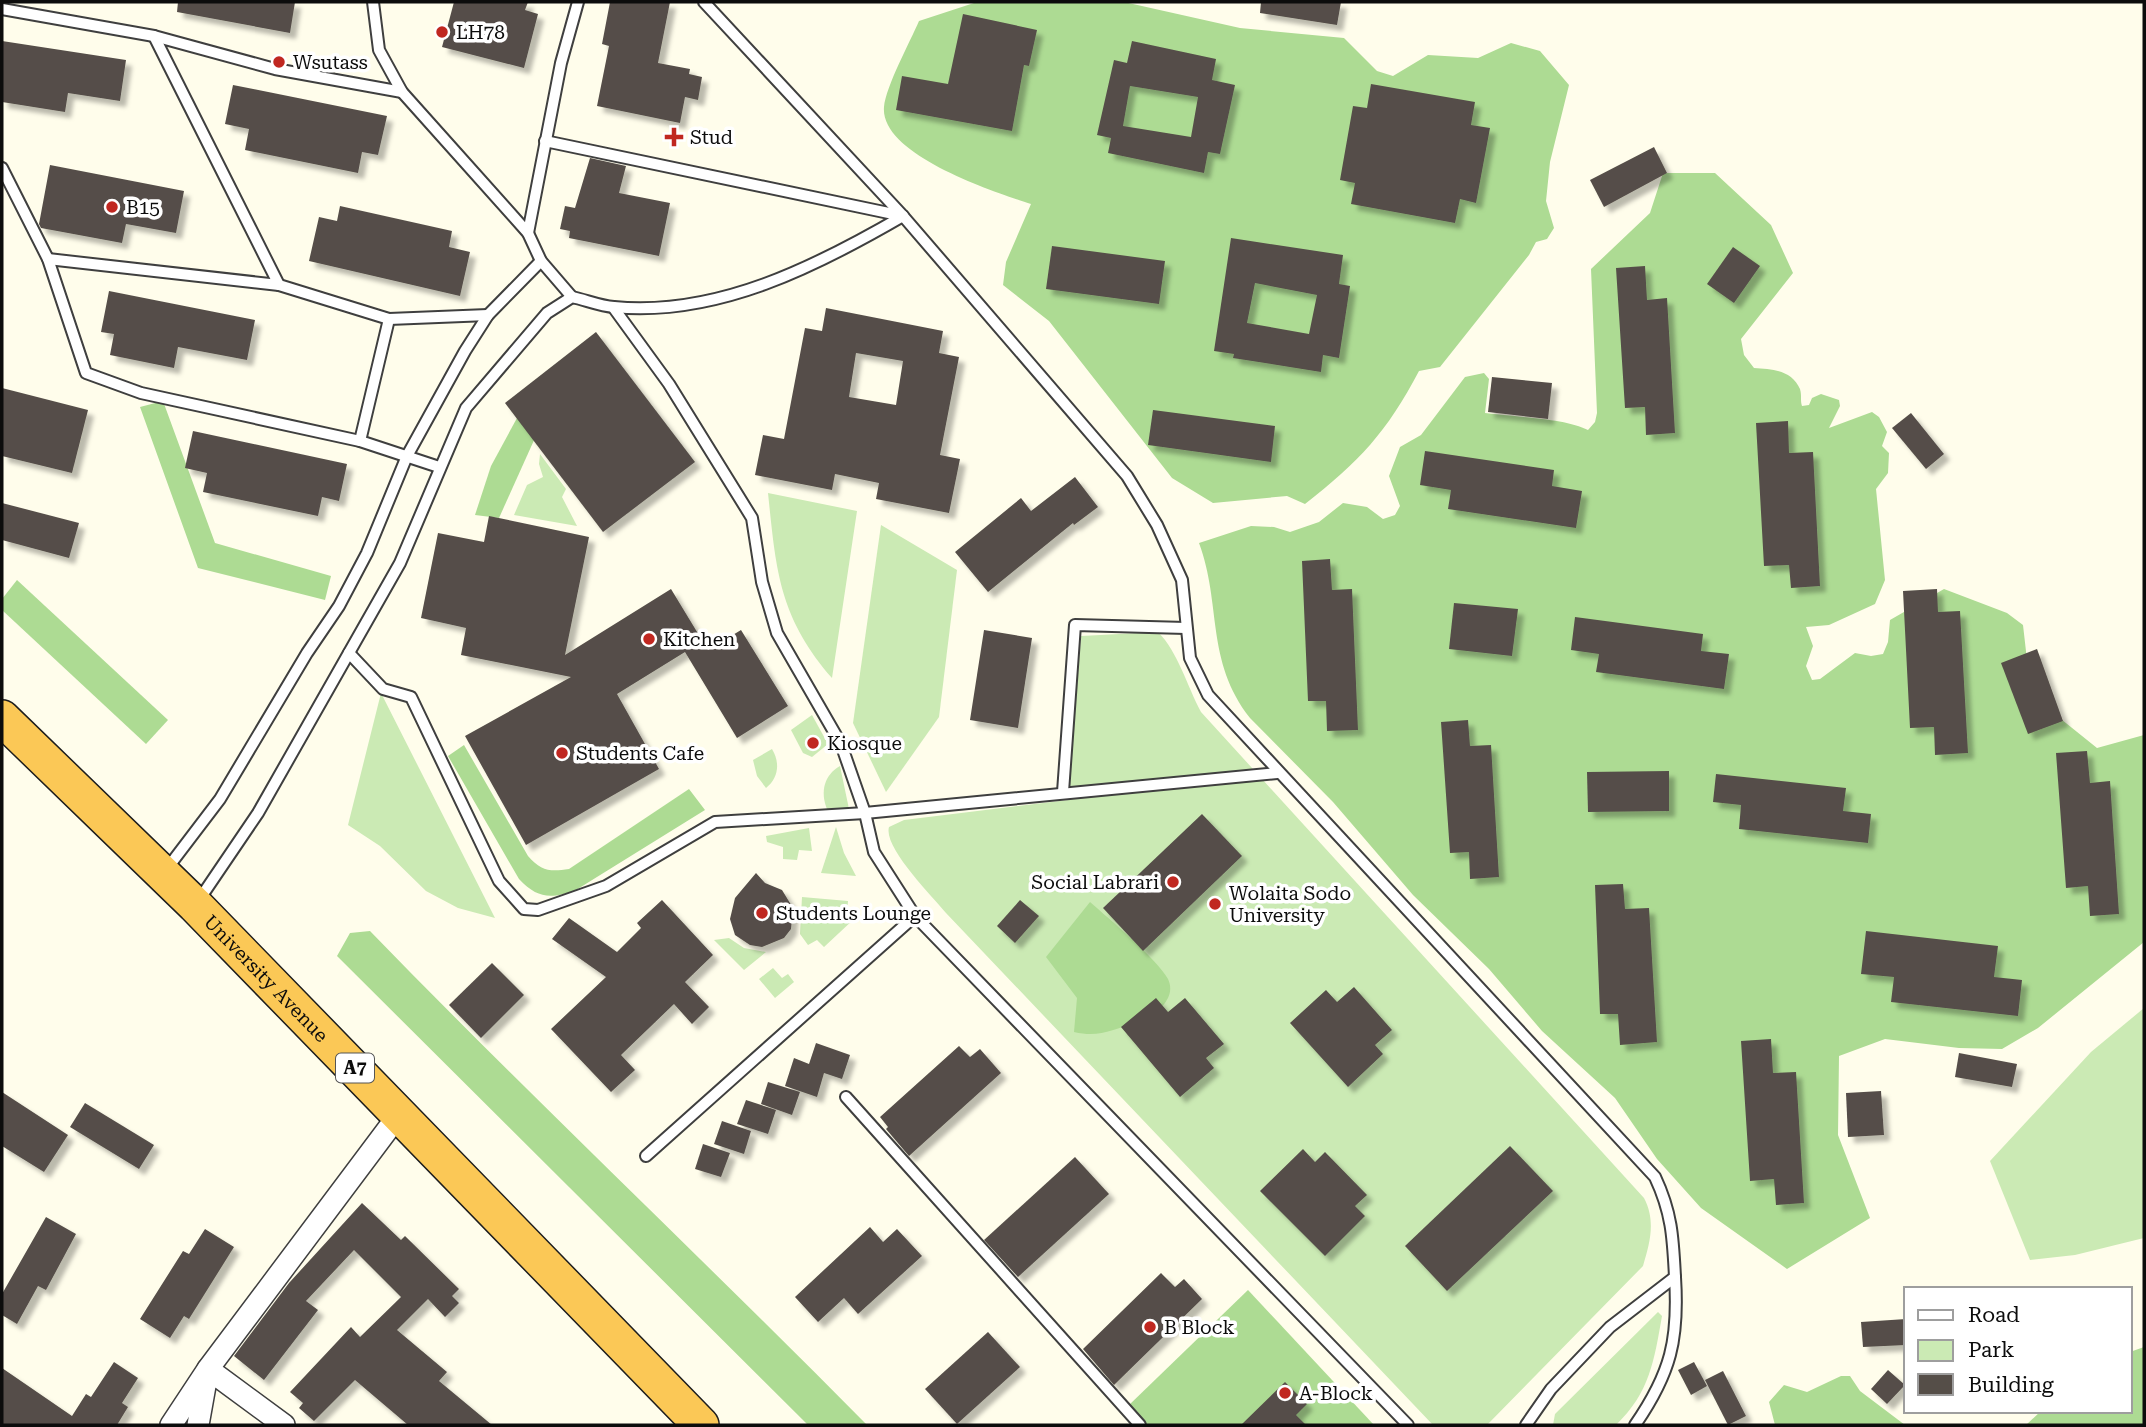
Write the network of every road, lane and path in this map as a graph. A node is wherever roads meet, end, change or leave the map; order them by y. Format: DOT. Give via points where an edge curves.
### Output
graph roads {
  1 [pos="373,2"];
  2 [pos="578,2"];
  3 [pos="704,2"];
  4 [pos="2,9"];
  5 [pos="154,36"];
  6 [pos="402,92"];
  7 [pos="545,141"];
  8 [pos="2,168"];
  9 [pos="903,216"];
  10 [pos="528,233"];
  11 [pos="48,260"];
  12 [pos="541,261"];
  13 [pos="278,285"];
  14 [pos="572,297"];
  15 [pos="613,307"];
  16 [pos="488,315"];
  17 [pos="389,319"];
  18 [pos="360,442"];
  19 [pos="407,456"];
  20 [pos="439,467"];
  21 [pos="1186,628"];
  22 [pos="349,653"];
  23 [pos="2,718"];
  24 [pos="1277,773"];
  25 [pos="1063,792"];
  26 [pos="865,813"];
  27 [pos="162,875"];
  28 [pos="195,905"];
  29 [pos="915,916"];
  30 [pos="846,1097"];
  31 [pos="400,1112"];
  32 [pos="646,1156"];
  33 [pos="1675,1277"];
  34 [pos="208,1369"];
  35 [pos="171,1425"];
  36 [pos="198,1425"];
  37 [pos="285,1425"];
  38 [pos="701,1425"];
  39 [pos="1140,1425"];
  40 [pos="1408,1425"];
  41 [pos="1526,1425"];
  42 [pos="1635,1425"];
  1 -- 6 [label="lane" via="379,50"];
  2 -- 7 [label="lane"];
  3 -- 9 [label="lane"];
  4 -- 5 [label="lane"];
  5 -- 6 [label="lane" via="275,69"];
  5 -- 13 [label="lane"];
  6 -- 10 [label="lane"];
  7 -- 9 [label="lane"];
  7 -- 10 [label="lane"];
  8 -- 11 [label="lane"];
  9 -- 15 [label="lane" via="837,254 757,287 672,308"];
  9 -- 21 [label="lane" via="1127,477 1157,525 1182,580"];
  10 -- 12 [label="lane"];
  11 -- 13 [label="lane"];
  11 -- 18 [label="lane" via="86,373 141,394"];
  12 -- 14 [label="lane"];
  12 -- 16 [label="lane"];
  13 -- 17 [label="lane"];
  14 -- 15 [label="lane"];
  14 -- 20 [label="lane" via="547,313 466,408"];
  15 -- 26 [label="lane" via="676,394 752,518 762,582 778,633 841,744"];
  16 -- 17 [label="lane"];
  16 -- 19 [label="lane"];
  17 -- 18 [label="lane"];
  18 -- 19 [label="lane"];
  19 -- 20 [label="lane"];
  19 -- 27 [label="lane" via="340,606 220,799"];
  20 -- 22 [label="lane" via="400,563"];
  21 -- 24 [label="lane" via="1190,658 1208,695"];
  21 -- 25 [label="lane" via="1075,625"];
  22 -- 26 [label="lane" via="383,689 411,697 499,881 524,909 538,911 606,886 715,822"];
  22 -- 28 [label="lane" via="258,813"];
  23 -- 27 [label="highway, University Avenue / A7"];
  24 -- 25 [label="lane"];
  24 -- 33 [label="lane" via="1655,1177 1672,1223"];
  25 -- 26 [label="lane"];
  26 -- 29 [label="lane" via="874,852"];
  27 -- 28 [label="highway, University Avenue / A7"];
  28 -- 31 [label="highway, University Avenue / A7"];
  29 -- 32 [label="lane"];
  29 -- 40 [label="lane"];
  30 -- 39 [label="lane"];
  31 -- 34 [label="street"];
  31 -- 38 [label="highway, University Avenue / A7"];
  33 -- 41 [label="lane" via="1610,1327 1551,1389"];
  33 -- 42 [label="lane" via="1674,1345 1650,1403"];
  34 -- 35 [label="street"];
  34 -- 36 [label="street"];
  34 -- 37 [label="street"];
}
